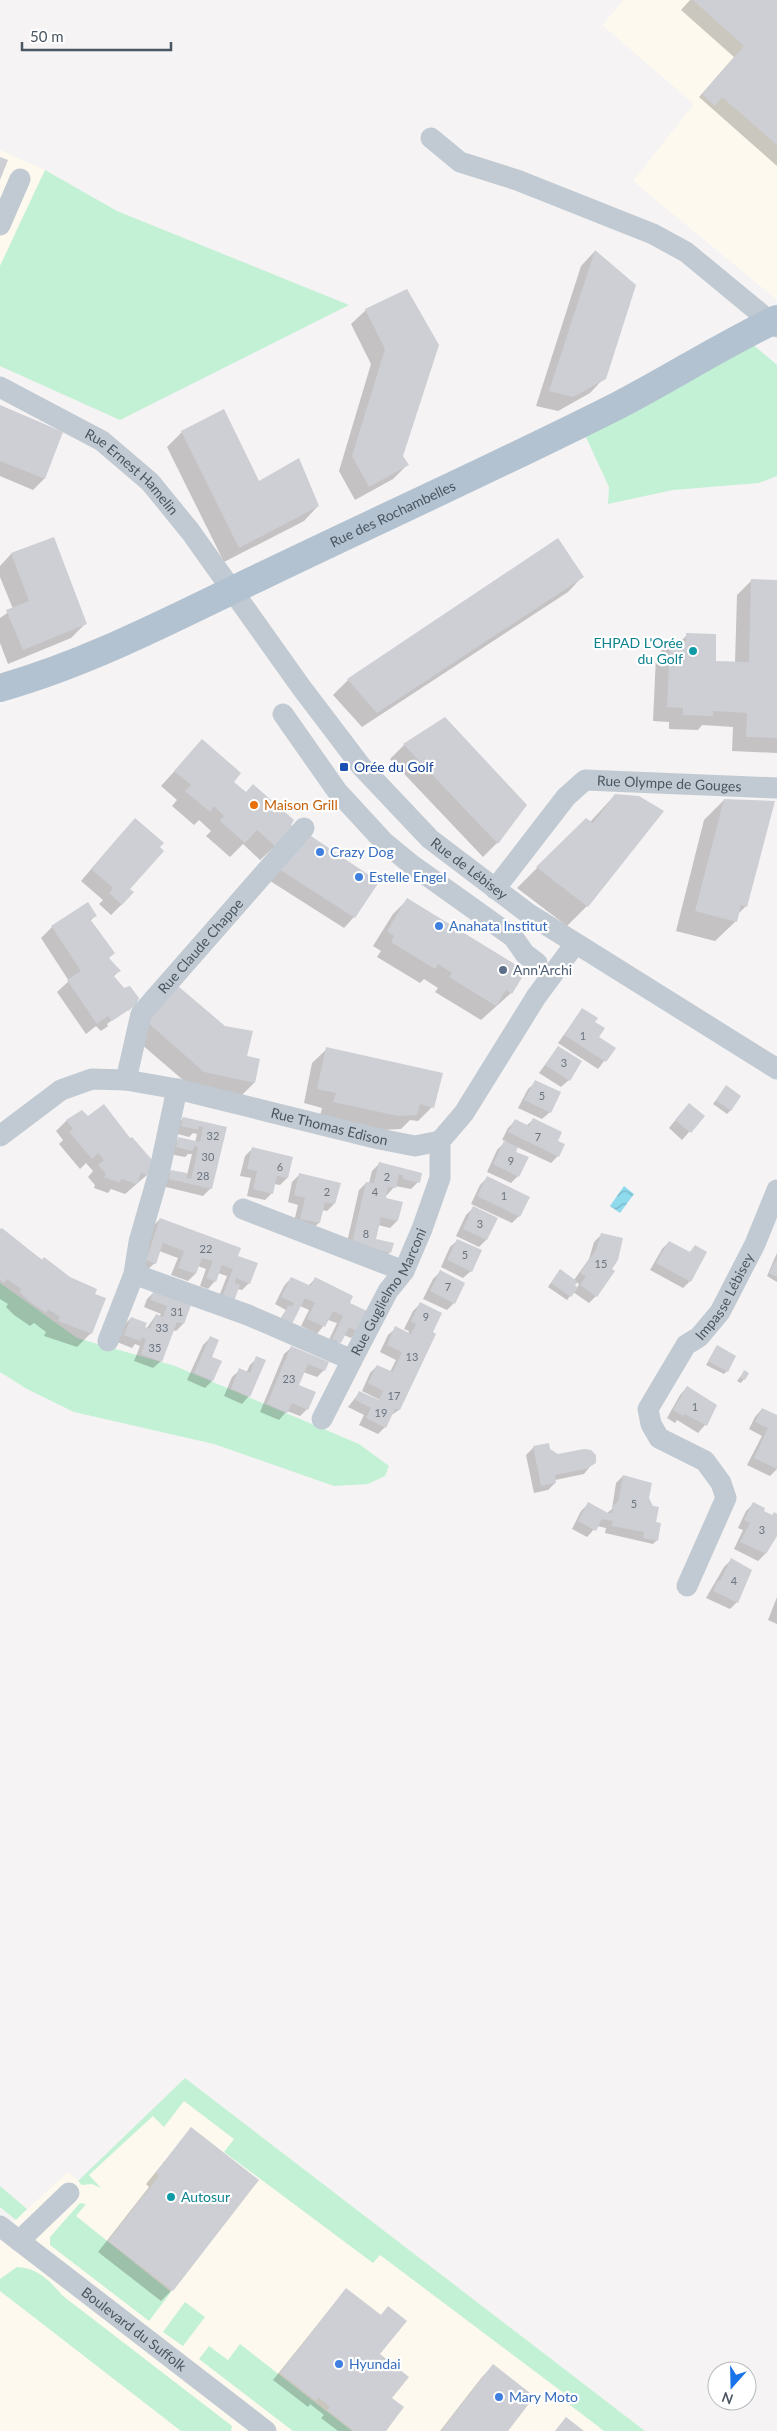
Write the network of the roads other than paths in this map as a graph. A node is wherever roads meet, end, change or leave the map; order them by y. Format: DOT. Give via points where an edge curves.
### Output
graph roads {
  1 [pos="431,138"];
  2 [pos="20,178"];
  3 [pos="0,224"];
  4 [pos="775,322"];
  5 [pos="0,388"];
  6 [pos="232,590"];
  7 [pos="0,688"];
  8 [pos="282,714"];
  9 [pos="777,788"];
  10 [pos="304,828"];
  11 [pos="495,889"];
  12 [pos="576,944"];
  13 [pos="537,963"];
  14 [pos="777,1069"];
  15 [pos="126,1080"];
  16 [pos="177,1089"];
  17 [pos="0,1136"];
  18 [pos="440,1140"];
  19 [pos="777,1190"];
  20 [pos="243,1209"];
  21 [pos="404,1272"];
  22 [pos="134,1274"];
  23 [pos="108,1342"];
  24 [pos="352,1360"];
  25 [pos="322,1419"];
  26 [pos="687,1586"];
  27 [pos="70,2193"];
  28 [pos="0,2226"];
  29 [pos="19,2241"];
  30 [pos="266,2431"];
  1 -- 4 [label="street" via="460,162 517,180 647,230 686,252"];
  2 -- 3 [label="street"];
  4 -- 6 [label="main road, Rue des Rochambelles" via="729,343 574,427"];
  5 -- 6 [label="street, Rue Ernest Hamelin" via="102,441 150,482 171,505"];
  6 -- 7 [label="main road, Rue des Rochambelles" via="80,661"];
  6 -- 11 [label="street, Rue de Lébisey" via="360,766 430,839"];
  8 -- 13 [label="street" via="337,792 384,842 513,937 525,954"];
  9 -- 11 [label="street, Rue Olympe de Gouges" via="585,780 566,796"];
  10 -- 15 [label="street, Rue Claude Chappe" via="141,1014"];
  11 -- 12 [label="street, Rue de Lébisey"];
  12 -- 14 [label="street, Rue de Lébisey"];
  12 -- 18 [label="street" via="536,997 464,1113"];
  15 -- 16 [label="street, Rue Thomas Edison"];
  15 -- 17 [label="street, Rue Thomas Edison" via="92,1079 61,1090"];
  16 -- 18 [label="street, Rue Thomas Edison" via="415,1146"];
  16 -- 22 [label="street"];
  18 -- 21 [label="street, Rue Guglielmo Marconi" via="440,1178"];
  19 -- 26 [label="street, Impasse Lébisey" via="755,1244 720,1312 699,1338 686,1345 648,1409 651,1424 659,1438 704,1461 720,1483 726,1498"];
  20 -- 21 [label="street"];
  21 -- 24 [label="street, Rue Guglielmo Marconi" via="388,1291"];
  22 -- 23 [label="street"];
  22 -- 24 [label="street, Rue Guglielmo Marconi" via="248,1315"];
  24 -- 25 [label="street"];
  27 -- 29 [label="street"];
  28 -- 29 [label="street, Boulevard du Suffolk"];
  29 -- 30 [label="street, Boulevard du Suffolk"];
}
